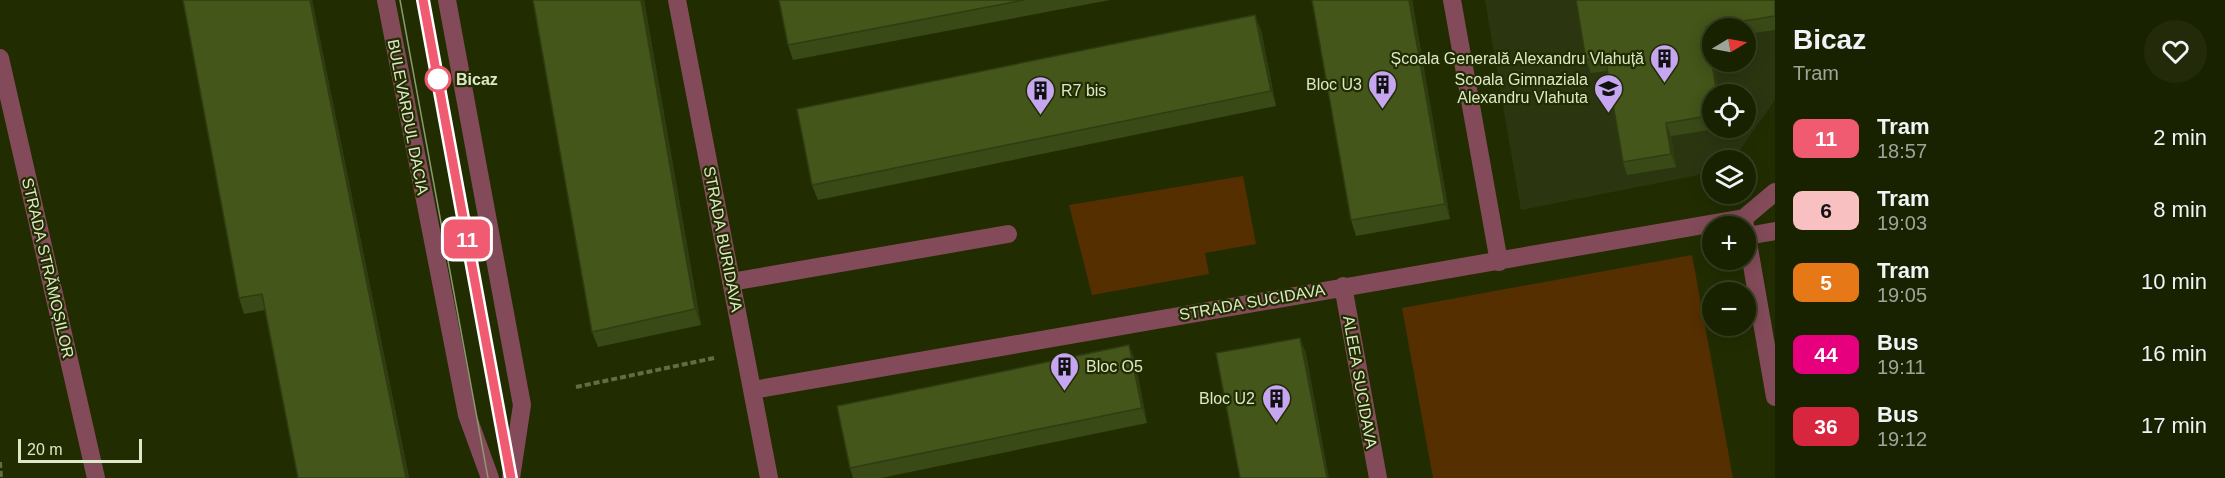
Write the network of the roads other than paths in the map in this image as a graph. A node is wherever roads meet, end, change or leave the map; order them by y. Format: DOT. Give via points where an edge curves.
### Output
graph roads {
  1 [pos="386,0"];
  2 [pos="447,0"];
  3 [pos="676,0"];
  4 [pos="1452,0"];
  5 [pos="0,58"];
  6 [pos="1775,192"];
  7 [pos="1755,216"];
  8 [pos="1756,229"];
  9 [pos="1775,231"];
  10 [pos="1008,234"];
  11 [pos="1702,234"];
  12 [pos="1499,262"];
  13 [pos="1752,270"];
  14 [pos="731,282"];
  15 [pos="1343,286"];
  16 [pos="753,390"];
  17 [pos="1775,397"];
  18 [pos="96,478"];
  19 [pos="490,478"];
  20 [pos="511,478"];
  21 [pos="769,478"];
  22 [pos="1378,478"];
  1 -- 19 [label="street, BULEVARDUL DACIA" via="467,416"];
  2 -- 20 [label="street" via="522,405"];
  3 -- 14 [label="street, STRADA BURIDAVA"];
  4 -- 12 [label="street"];
  5 -- 18 [label="street, STRADA STRĂMOȘILOR"];
  6 -- 7 [label="street"];
  8 -- 9 [label="street, STRADA SUCIDAVA"];
  10 -- 14 [label="street"];
  11 -- 12 [label="street, STRADA SUCIDAVA"];
  12 -- 15 [label="street, STRADA SUCIDAVA"];
  13 -- 17 [label="street"];
  14 -- 16 [label="street, STRADA BURIDAVA"];
  15 -- 16 [label="street, STRADA SUCIDAVA"];
  15 -- 22 [label="street, ALEEA SUCIDAVA"];
  16 -- 21 [label="street, STRADA BURIDAVA"];
}
